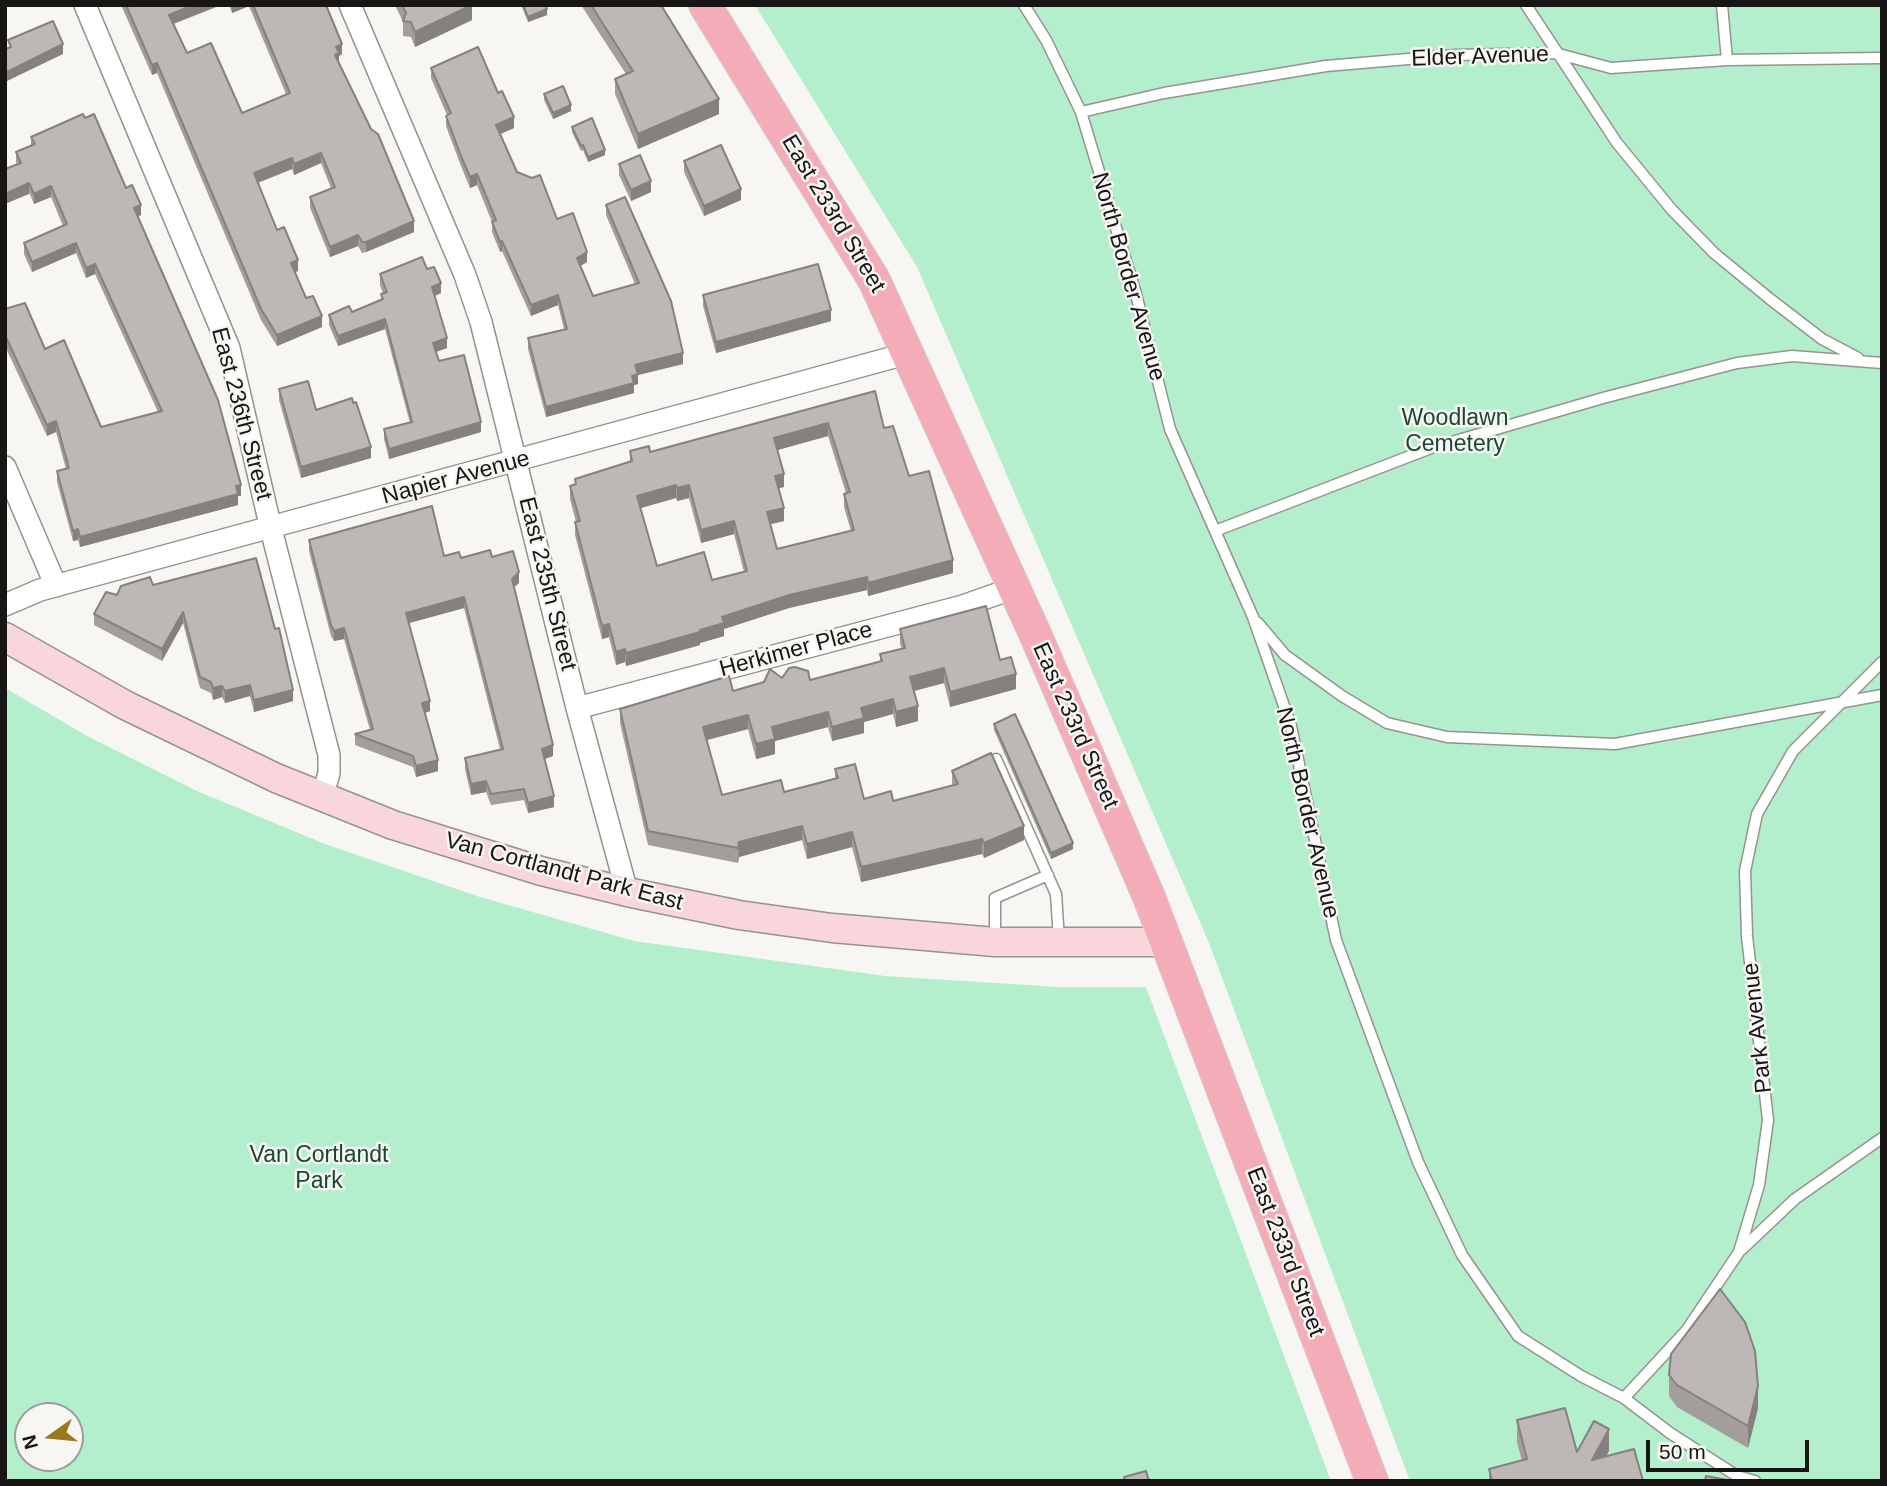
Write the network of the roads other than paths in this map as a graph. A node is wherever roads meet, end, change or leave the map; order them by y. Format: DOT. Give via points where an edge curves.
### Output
graph roads {
  1 [pos="85,5"];
  2 [pos="350,5"];
  3 [pos="705,5"];
  4 [pos="1024,5"];
  5 [pos="1526,5"];
  6 [pos="1722,5"];
  7 [pos="1555,53"];
  8 [pos="1882,58"];
  9 [pos="1727,60"];
  10 [pos="1081,112"];
  11 [pos="908,353"];
  12 [pos="1861,359"];
  13 [pos="1882,363"];
  14 [pos="517,461"];
  15 [pos="5,467"];
  16 [pos="271,529"];
  17 [pos="1215,531"];
  18 [pos="56,586"];
  19 [pos="1014,587"];
  20 [pos="5,605"];
  21 [pos="1253,617"];
  22 [pos="5,637"];
  23 [pos="1882,662"];
  24 [pos="1882,695"];
  25 [pos="1842,705"];
  26 [pos="577,708"];
  27 [pos="996,759"];
  28 [pos="323,798"];
  29 [pos="1048,875"];
  30 [pos="627,892"];
  31 [pos="995,942"];
  32 [pos="1166,942"];
  33 [pos="1059,943"];
  34 [pos="1882,1138"];
  35 [pos="1739,1252"];
  36 [pos="1625,1398"];
  37 [pos="1372,1481"];
  38 [pos="1755,1481"];
  1 -- 16 [label="street, East 236th Street" via="229,348"];
  2 -- 14 [label="street, East 235th Street" via="469,286"];
  3 -- 11 [label="main road, East 233rd Street" via="865,264"];
  4 -- 10 [label="lane, North Border Avenue"];
  5 -- 7 [label="lane"];
  6 -- 9 [label="lane"];
  7 -- 9 [label="lane, Elder Avenue" via="1611,68"];
  7 -- 10 [label="lane, Elder Avenue" via="1455,55 1326,66"];
  7 -- 12 [label="lane" via="1617,143 1714,253 1822,339"];
  8 -- 9 [label="lane, Elder Avenue"];
  10 -- 17 [label="lane, North Border Avenue" via="1136,294 1170,429"];
  11 -- 14 [label="street, Napier Avenue"];
  11 -- 19 [label="main road, East 233rd Street"];
  12 -- 13 [label="lane"];
  12 -- 17 [label="lane" via="1791,356 1737,363 1603,398 1431,448"];
  14 -- 16 [label="street, Napier Avenue"];
  14 -- 26 [label="street, East 235th Street"];
  15 -- 18 [label="street"];
  16 -- 18 [label="street, Napier Avenue"];
  16 -- 28 [label="street, East 236th Street" via="328,755"];
  17 -- 21 [label="lane, North Border Avenue"];
  18 -- 20 [label="street, Napier Avenue"];
  19 -- 26 [label="street, Herkimer Place" via="963,606"];
  19 -- 32 [label="main road, East 233rd Street"];
  21 -- 25 [label="lane" via="1286,655 1342,696 1387,723 1447,737 1615,744"];
  21 -- 36 [label="lane, North Border Avenue" via="1291,726 1336,940 1418,1162 1440,1209 1462,1255 1518,1336"];
  22 -- 28 [label="street, Van Cortlandt Park East" via="178,733"];
  23 -- 25 [label="lane, Park Avenue"];
  24 -- 25 [label="lane"];
  25 -- 35 [label="lane, Park Avenue" via="1793,751 1757,814 1745,871 1747,936 1768,1120 1759,1185"];
  26 -- 30 [label="street, East 235th Street"];
  27 -- 29 [label="lane"];
  28 -- 30 [label="street, Van Cortlandt Park East" via="437,839"];
  29 -- 31 [label="lane" via="995,898"];
  29 -- 33 [label="lane" via="1056,894"];
  30 -- 31 [label="street, Van Cortlandt Park East" via="786,922"];
  31 -- 33 [label="street, Van Cortlandt Park East"];
  32 -- 33 [label="street, Van Cortlandt Park East"];
  32 -- 37 [label="main road, East 233rd Street"];
  34 -- 35 [label="lane" via="1795,1199"];
  35 -- 36 [label="lane, Park Avenue" via="1686,1331"];
  36 -- 38 [label="lane, North Border Avenue" via="1737,1476"];
}
